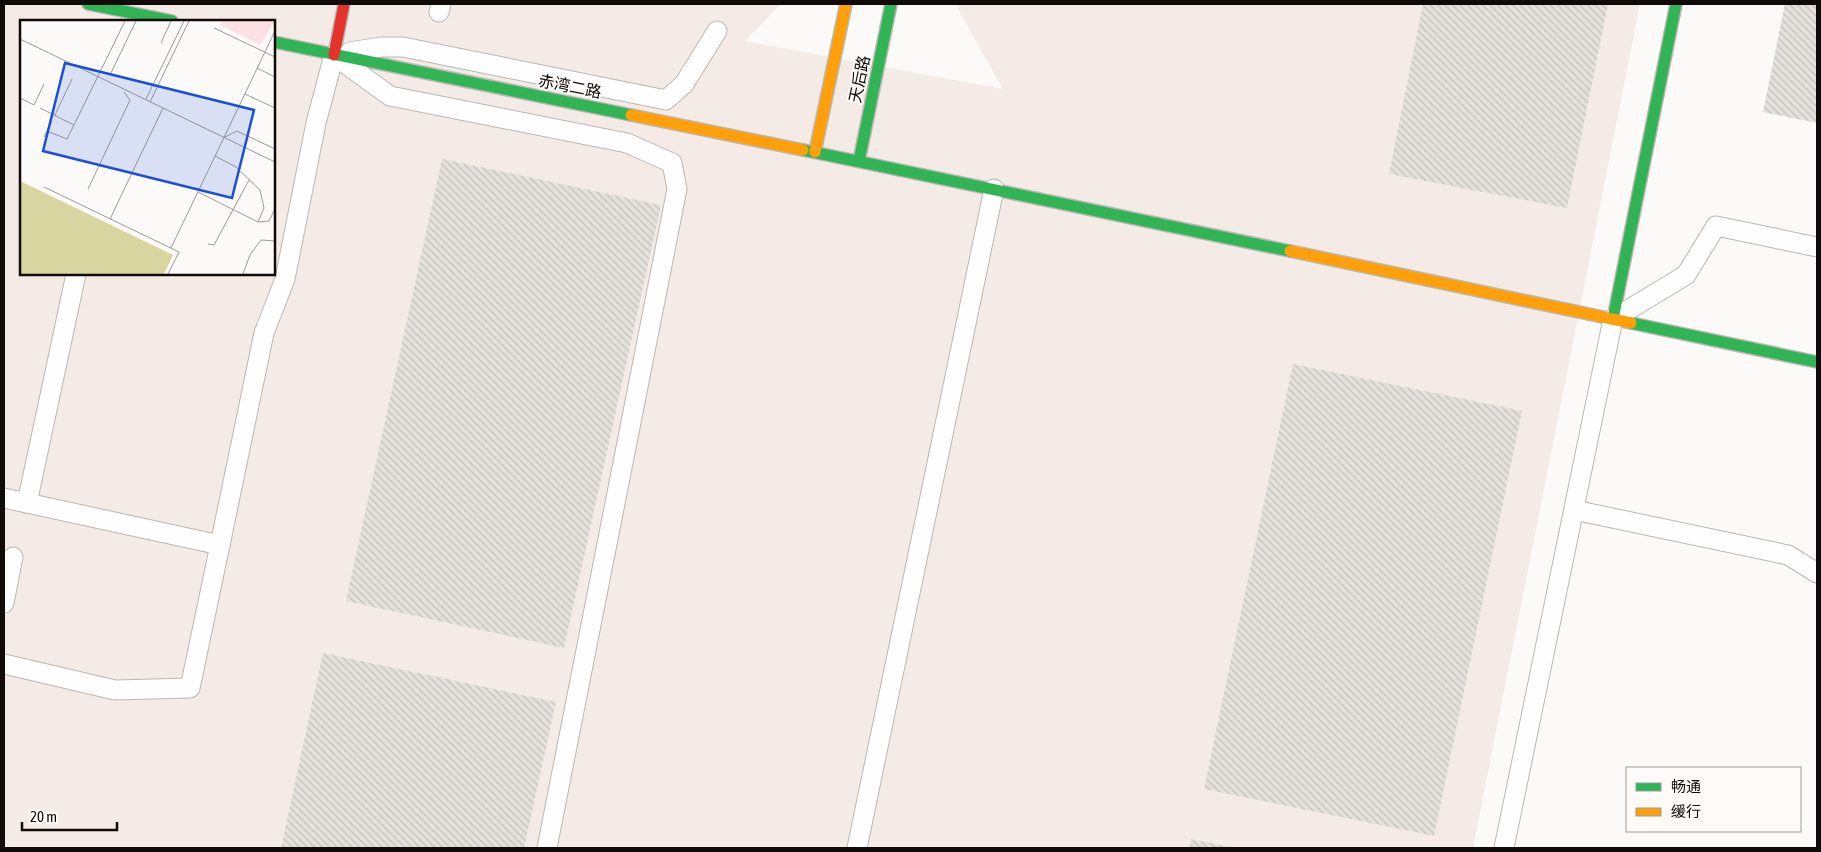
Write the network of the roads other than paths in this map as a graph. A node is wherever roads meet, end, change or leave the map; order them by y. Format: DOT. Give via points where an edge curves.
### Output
graph roads {
  1 [pos="88,4"];
  2 [pos="344,4"];
  3 [pos="846,4"];
  4 [pos="891,4"];
  5 [pos="1676,4"];
  6 [pos="167,20"];
  7 [pos="717,31"];
  8 [pos="275,42"];
  9 [pos="334,55"];
  10 [pos="815,152"];
  11 [pos="859,161"];
  12 [pos="994,189"];
  13 [pos="1817,247"];
  14 [pos="76,275"];
  15 [pos="1613,319"];
  16 [pos="1817,362"];
  17 [pos="4,498"];
  18 [pos="27,503"];
  19 [pos="1574,510"];
  20 [pos="220,545"];
  21 [pos="13,557"];
  22 [pos="1817,573"];
  23 [pos="4,603"];
  24 [pos="4,664"];
  25 [pos="547,848"];
  26 [pos="857,848"];
  27 [pos="1504,848"];
  1 -- 6 [label="street"];
  2 -- 9 [label="street"];
  3 -- 10 [label="street, 天后路"];
  4 -- 11 [label="street, 天后路"];
  5 -- 15 [label="street"];
  7 -- 9 [label="lane" via="684,84 666,100 403,48 381,47"];
  8 -- 9 [label="street, 赤湾二路"];
  9 -- 10 [label="street, 赤湾二路"];
  9 -- 20 [label="lane" via="316,123 286,279 264,333"];
  9 -- 25 [label="lane" via="390,96 627,142 672,163 677,189"];
  10 -- 11 [label="street, 赤湾二路"];
  11 -- 12 [label="street, 赤湾二路"];
  12 -- 15 [label="street, 赤湾二路"];
  12 -- 26 [label="lane"];
  13 -- 15 [label="lane" via="1716,226 1686,275"];
  14 -- 18 [label="lane"];
  15 -- 16 [label="street, 赤湾二路"];
  15 -- 19 [label="lane"];
  17 -- 18 [label="lane"];
  18 -- 20 [label="lane"];
  19 -- 22 [label="lane" via="1788,555"];
  19 -- 27 [label="lane"];
  20 -- 24 [label="lane" via="190,688 114,690"];
  21 -- 23 [label="lane"];
}
